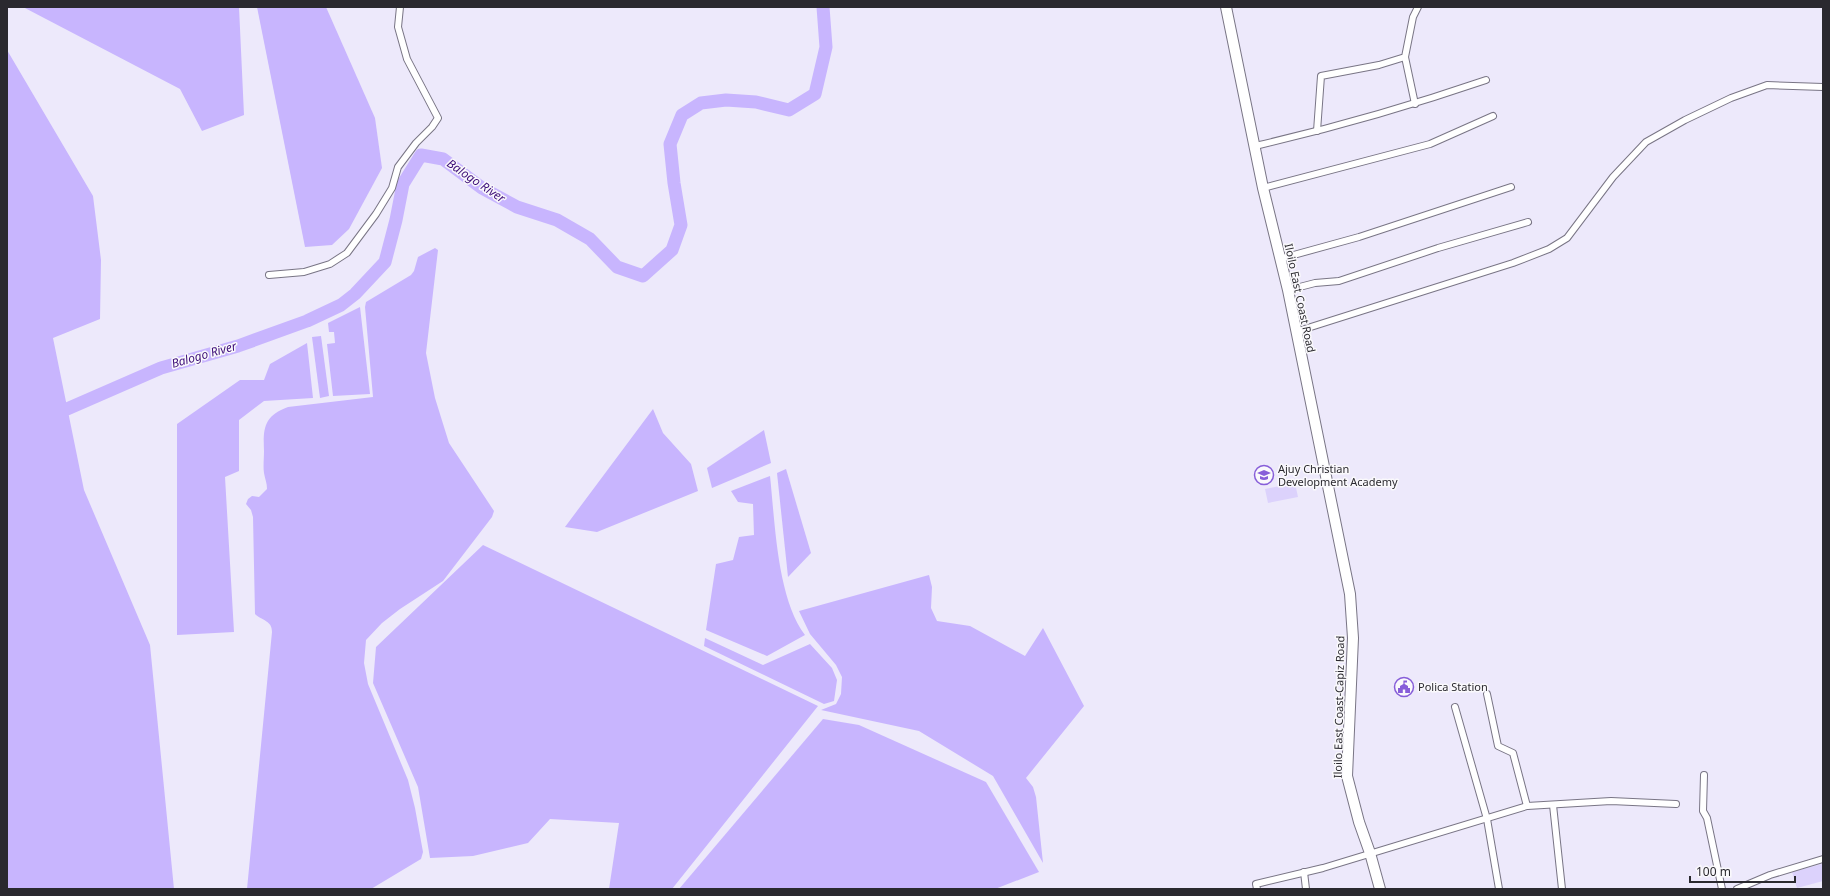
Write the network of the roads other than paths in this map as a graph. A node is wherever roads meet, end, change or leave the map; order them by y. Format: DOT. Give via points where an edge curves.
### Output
graph roads {
  1 [pos="400,7"];
  2 [pos="1226,7"];
  3 [pos="1418,7"];
  4 [pos="1405,57"];
  5 [pos="1486,80"];
  6 [pos="1823,87"];
  7 [pos="1415,104"];
  8 [pos="1493,116"];
  9 [pos="1317,131"];
  10 [pos="1255,146"];
  11 [pos="1263,188"];
  12 [pos="1511,188"];
  13 [pos="1528,222"];
  14 [pos="1279,259"];
  15 [pos="269,275"];
  16 [pos="1288,290"];
  17 [pos="1295,332"];
  18 [pos="1350,594"];
  19 [pos="1487,694"];
  20 [pos="1455,707"];
  21 [pos="1704,775"];
  22 [pos="1676,804"];
  23 [pos="1553,805"];
  24 [pos="1527,806"];
  25 [pos="1487,819"];
  26 [pos="1370,853"];
  27 [pos="1823,859"];
  28 [pos="1304,872"];
  29 [pos="1257,889"];
  30 [pos="1306,889"];
  31 [pos="1380,889"];
  32 [pos="1499,889"];
  33 [pos="1562,889"];
  34 [pos="1722,889"];
  35 [pos="1737,889"];
  1 -- 15 [label="street" via="398,27 407,59 438,118 398,167 392,188 347,252 330,264 304,272"];
  2 -- 10 [label="main road, Iloilo East Coast Road"];
  3 -- 4 [label="street" via="1413,17"];
  4 -- 7 [label="street"];
  4 -- 9 [label="street" via="1379,65 1321,76"];
  5 -- 7 [label="street"];
  6 -- 17 [label="street" via="1767,85 1730,98 1646,142 1613,177 1567,238 1549,249 1513,263"];
  7 -- 9 [label="street"];
  8 -- 11 [label="street" via="1430,144"];
  9 -- 10 [label="street"];
  10 -- 11 [label="main road, Iloilo East Coast Road"];
  11 -- 14 [label="main road, Iloilo East Coast Road"];
  12 -- 14 [label="street" via="1311,252"];
  13 -- 16 [label="street" via="1438,248 1339,281 1315,283"];
  14 -- 16 [label="main road, Iloilo East Coast Road"];
  16 -- 17 [label="main road, Iloilo East Coast Road"];
  17 -- 18 [label="main road, Iloilo East Coast Road"];
  18 -- 26 [label="main road, Iloilo East Coast-Capiz Road" via="1353,638 1347,776 1358,822"];
  19 -- 24 [label="street" via="1498,746 1513,753"];
  20 -- 25 [label="street"];
  21 -- 34 [label="street" via="1703,810 1707,818"];
  22 -- 23 [label="street" via="1611,801"];
  23 -- 24 [label="street"];
  23 -- 33 [label="street"];
  24 -- 25 [label="street"];
  25 -- 26 [label="street"];
  25 -- 32 [label="street"];
  26 -- 28 [label="street"];
  26 -- 31 [label="main road, Iloilo East Coast-Capiz Road"];
  27 -- 35 [label="street" via="1770,875"];
  28 -- 29 [label="street" via="1256,884"];
  28 -- 30 [label="street"];
}
